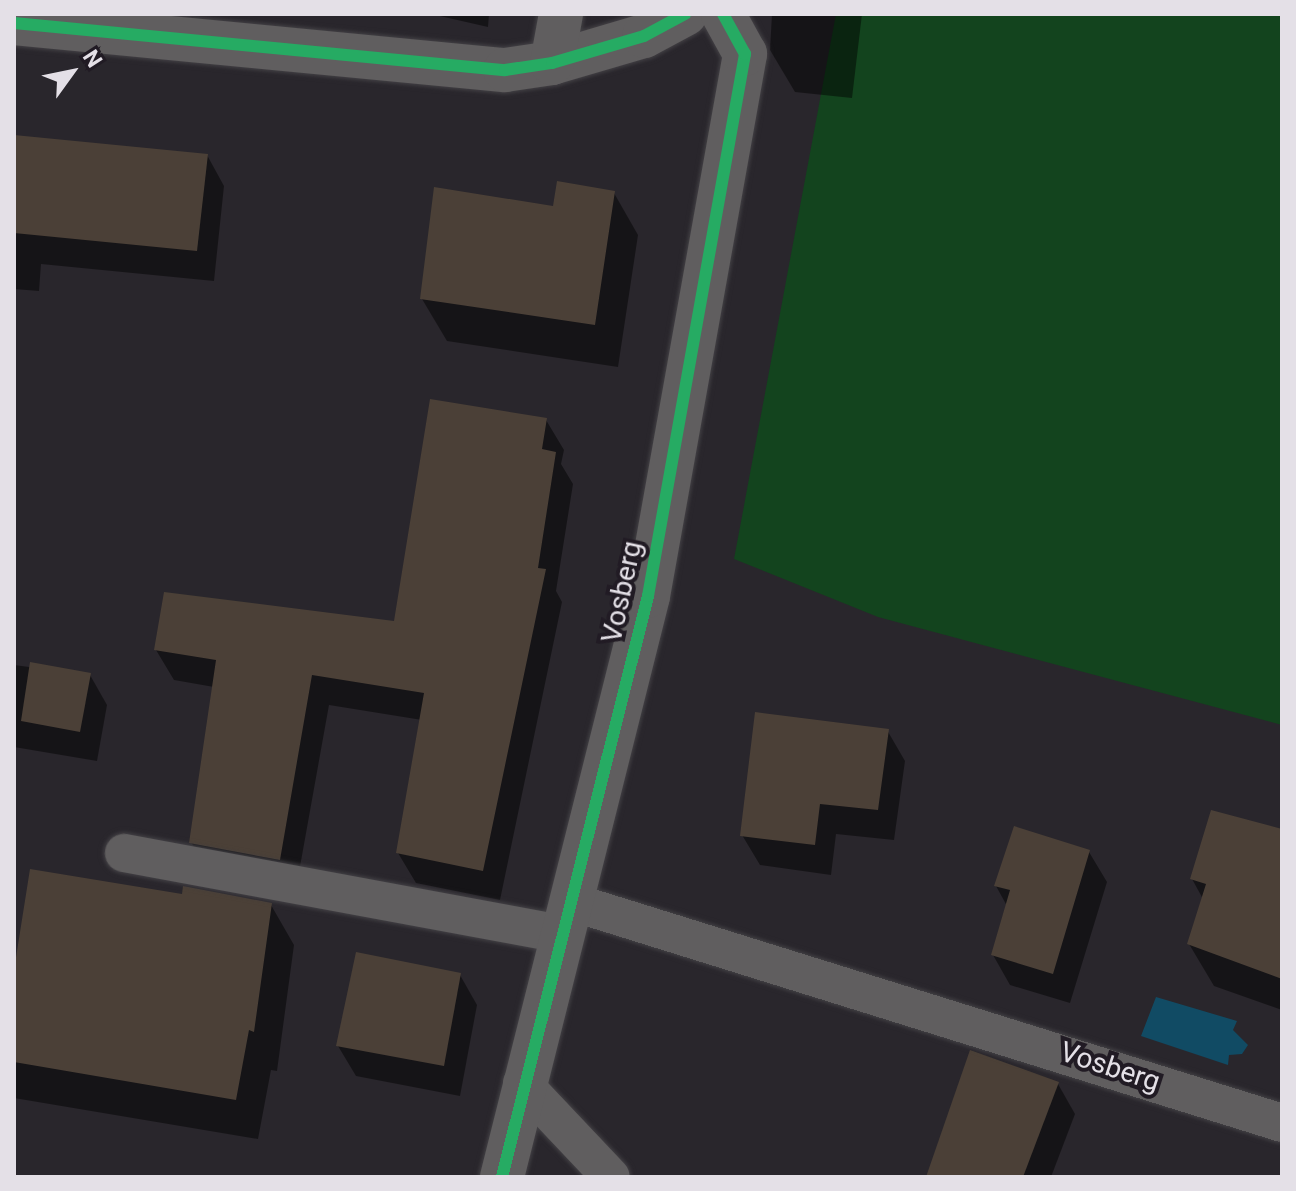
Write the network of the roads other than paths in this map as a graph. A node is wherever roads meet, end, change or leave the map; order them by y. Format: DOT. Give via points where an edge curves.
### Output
graph roads {
  1 [pos="561,14"];
  2 [pos="685,14"];
  3 [pos="723,14"];
  4 [pos="14,23"];
  5 [pos="552,63"];
  6 [pos="124,853"];
  7 [pos="565,918"];
  8 [pos="522,1083"];
  9 [pos="1282,1123"];
  10 [pos="502,1177"];
  11 [pos="611,1177"];
  1 -- 5 [label="street"];
  2 -- 5 [label="street" via="644,36"];
  3 -- 7 [label="street, Vosberg" via="745,54 648,596"];
  4 -- 5 [label="street" via="505,70"];
  6 -- 7 [label="lane, Vosberg"];
  7 -- 8 [label="street, Vosberg"];
  7 -- 9 [label="lane, Vosberg"];
  8 -- 10 [label="street, Vosberg"];
  8 -- 11 [label="lane"];
}
